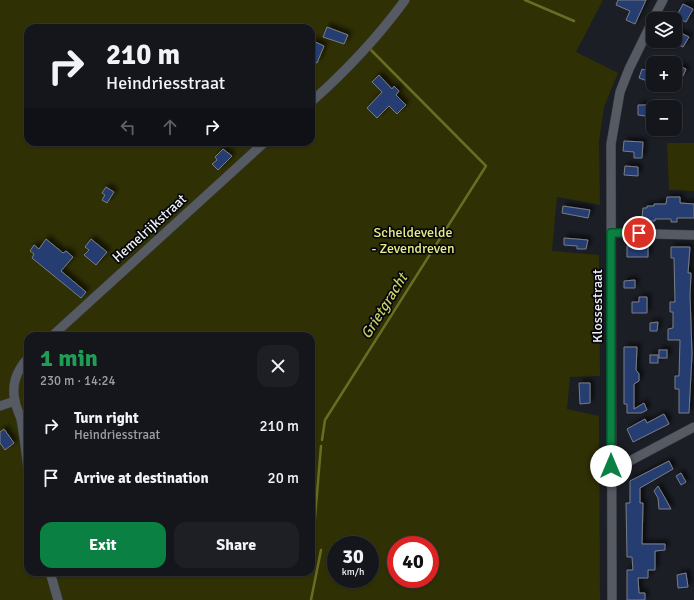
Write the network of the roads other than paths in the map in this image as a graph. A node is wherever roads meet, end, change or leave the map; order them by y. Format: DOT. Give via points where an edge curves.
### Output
graph roads {
  1 [pos="405,0"];
  2 [pos="663,0"];
  3 [pos="657,12"];
  4 [pos="646,34"];
  5 [pos="315,98"];
  6 [pos="261,146"];
  7 [pos="611,233"];
  8 [pos="694,235"];
  9 [pos="56,332"];
  10 [pos="24,362"];
  11 [pos="15,401"];
  12 [pos="0,406"];
  13 [pos="694,427"];
  14 [pos="24,444"];
  15 [pos="611,466"];
  16 [pos="51,576"];
  17 [pos="58,600"];
  18 [pos="612,600"];
  1 -- 5 [label="street" via="384,28"];
  2 -- 3 [label="street, Klossestraat"];
  4 -- 7 [label="street, Klossestraat" via="620,92 614,118 611,144"];
  6 -- 9 [label="street, Hemelrijkstraat"];
  7 -- 8 [label="street"];
  7 -- 15 [label="street, Klossestraat"];
  10 -- 11 [label="street" via="14,381"];
  11 -- 12 [label="street"];
  11 -- 14 [label="street"];
  13 -- 15 [label="street" via="626,463"];
  15 -- 18 [label="street, Klossestraat"];
  16 -- 17 [label="street"];
}
